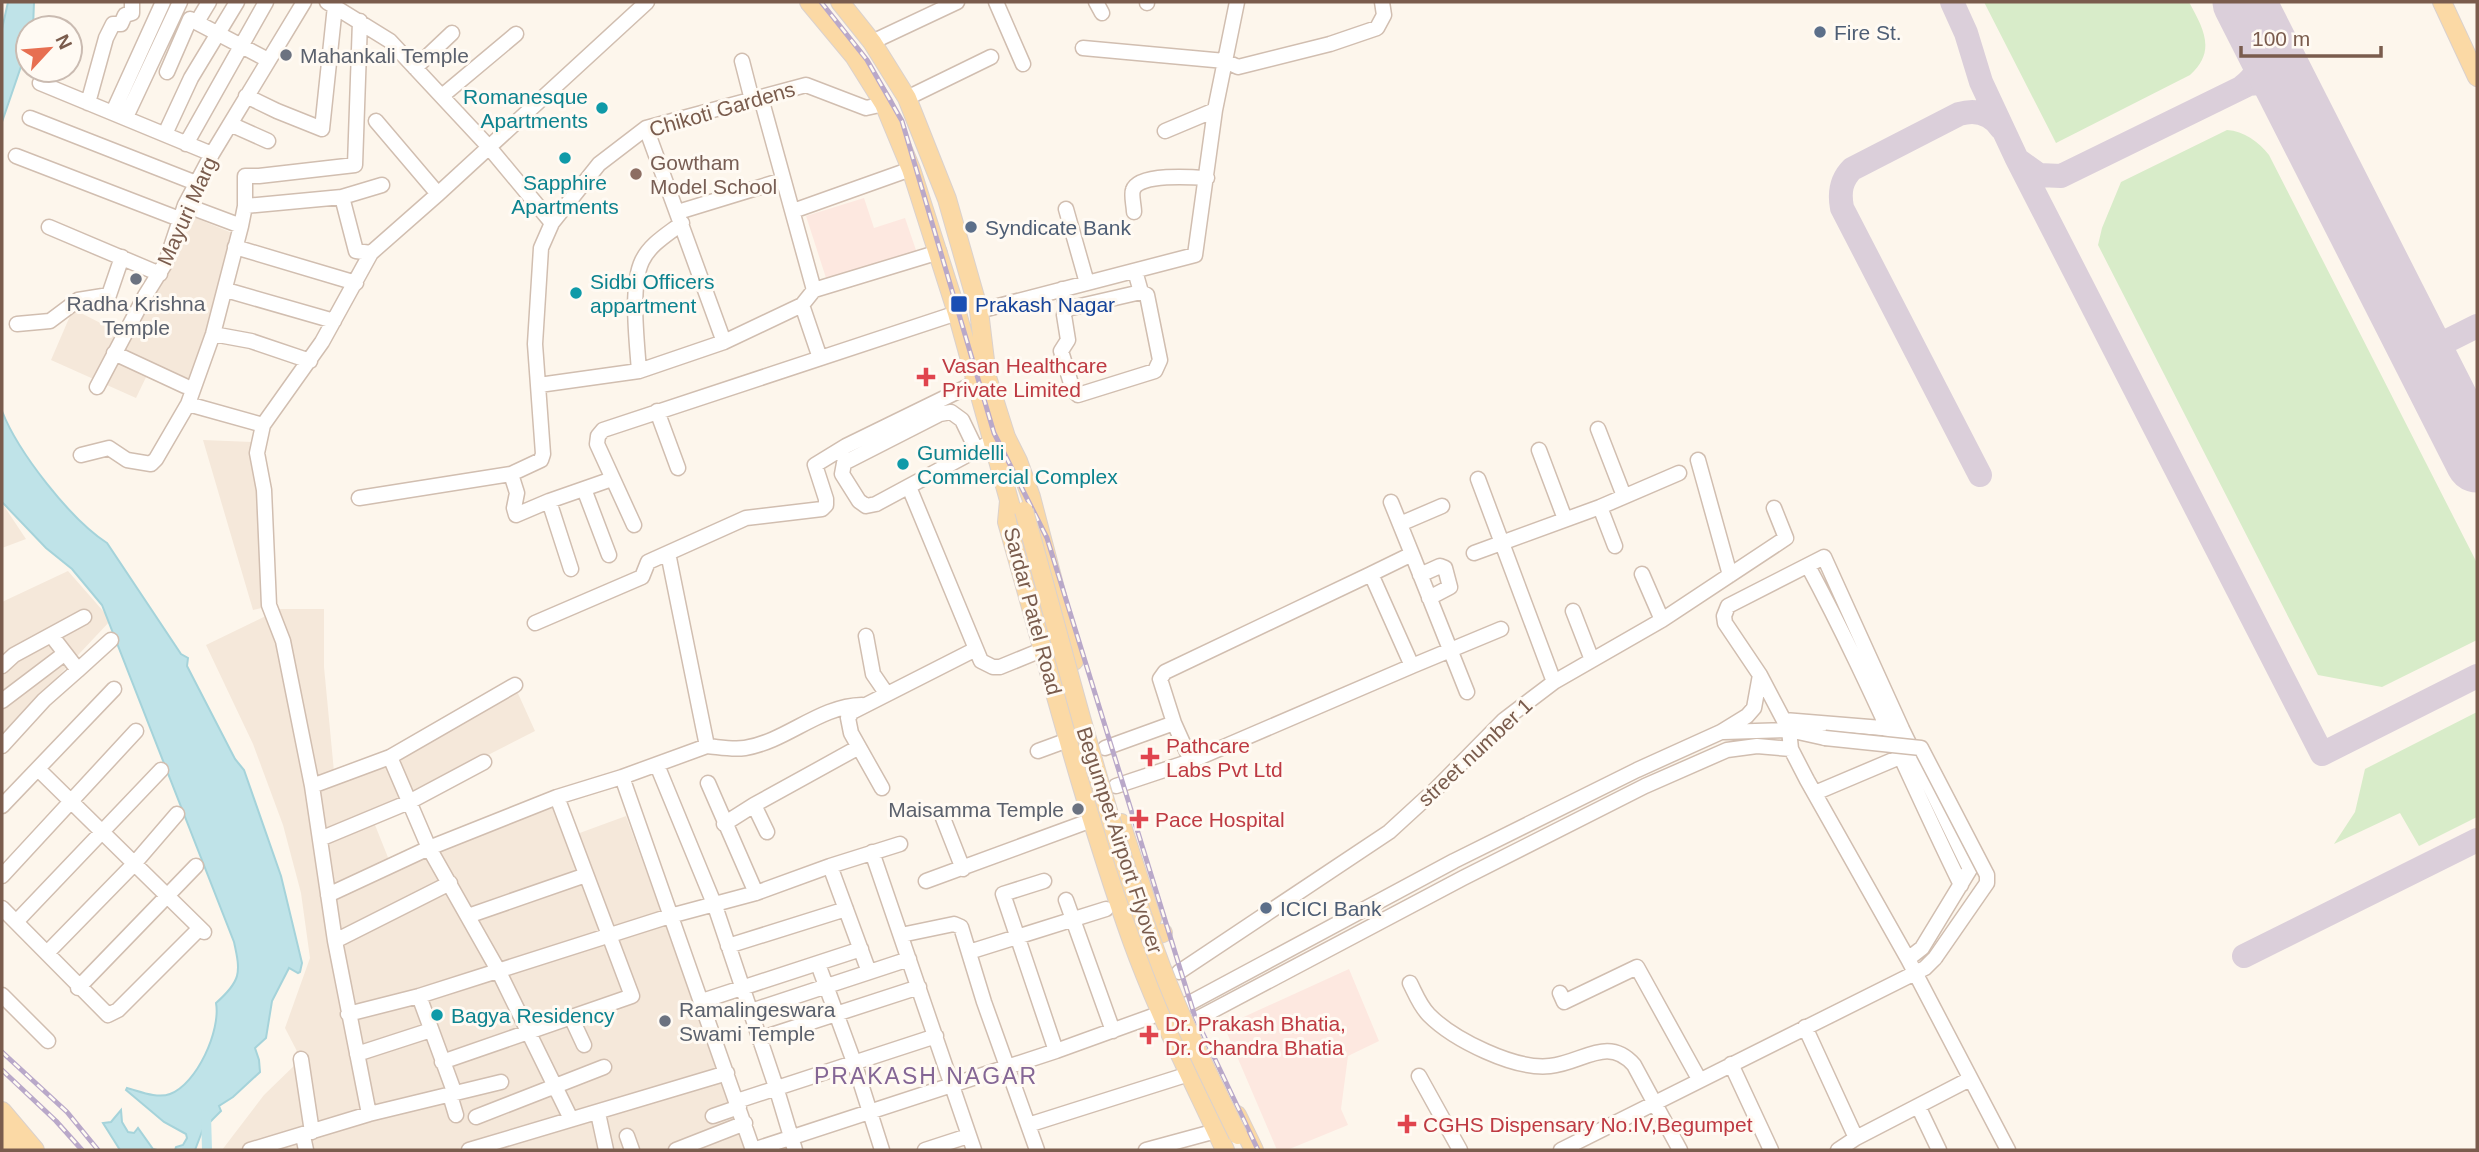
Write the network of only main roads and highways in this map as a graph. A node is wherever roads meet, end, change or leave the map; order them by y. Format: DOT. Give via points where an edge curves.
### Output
graph roads {
  1 [pos="808,2"];
  2 [pos="2442,2"];
  3 [pos="847,4"];
  4 [pos="2477,77"];
  5 [pos="992,443"];
  6 [pos="1016,509"];
  7 [pos="1161,934"];
  8 [pos="1133,942"];
  9 [pos="1165,1020"];
  10 [pos="1209,1053"];
  11 [pos="2,1111"];
  12 [pos="2,1135"];
  13 [pos="15,1150"];
  14 [pos="35,1150"];
  15 [pos="1225,1150"];
  16 [pos="1234,1150"];
  17 [pos="1245,1150"];
  18 [pos="1254,1150"];
  1 -- 5 [label="main road, Sardar Patel Road" via="854,56 884,104 939,252"];
  2 -- 4 [label="main road"];
  3 -- 5 [label="main road, Sardar Patel Road" via="907,98 947,199 979,311"];
  5 -- 6 [label="main road, Begumpet Airport Flyover"];
  5 -- 7 [label="main road, Sardar Patel Road" via="1018,461 1031,497 1109,789"];
  6 -- 8 [label="main road, Sardar Patel Road" via="1007,522 1068,740"];
  6 -- 16 [label="main road, Begumpet Airport Flyover" via="1089,781 1126,892 1160,985"];
  6 -- 17 [label="main road, Begumpet Airport Flyover, bridge" via="1154,950 1200,1060"];
  7 -- 8 [label="main road"];
  7 -- 10 [label="main road, Sardar Patel Road"];
  8 -- 9 [label="main road, Sardar Patel Road"];
  9 -- 10 [label="main road" via="1191,1065 1200,1067"];
  9 -- 15 [label="main road, Sardar Patel Road"];
  10 -- 18 [label="main road, Sardar Patel Road"];
  11 -- 14 [label="main road"];
  12 -- 13 [label="main road"];
}
